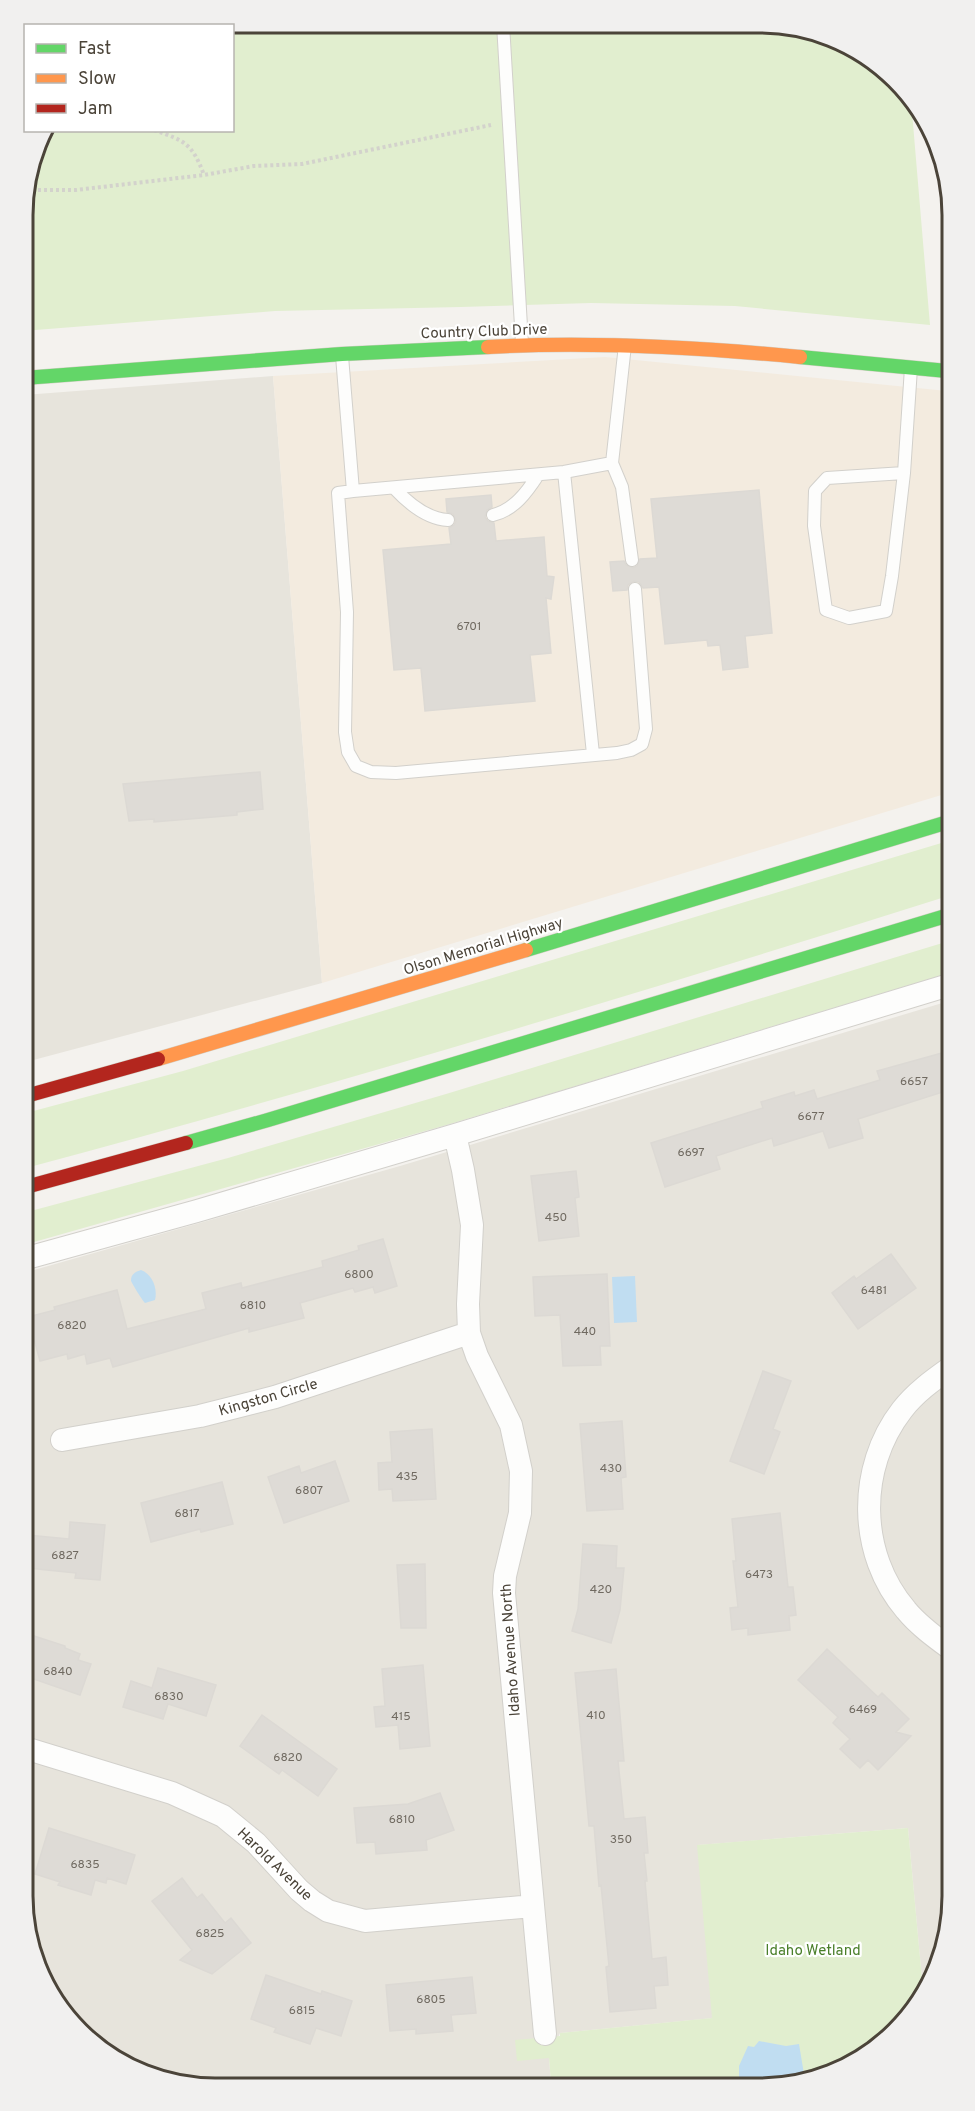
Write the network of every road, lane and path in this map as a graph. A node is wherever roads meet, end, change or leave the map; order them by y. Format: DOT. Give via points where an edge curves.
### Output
graph roads {
  1 [pos="504,33"];
  2 [pos="509,122"];
  3 [pos="159,132"];
  4 [pos="204,175"];
  5 [pos="35,190"];
  6 [pos="522,345"];
  7 [pos="625,345"];
  8 [pos="342,354"];
  9 [pos="911,367"];
  10 [pos="942,370"];
  11 [pos="33,377"];
  12 [pos="612,463"];
  13 [pos="564,472"];
  14 [pos="904,473"];
  15 [pos="538,475"];
  16 [pos="394,488"];
  17 [pos="354,491"];
  18 [pos="493,515"];
  19 [pos="448,520"];
  20 [pos="632,560"];
  21 [pos="635,589"];
  22 [pos="593,754"];
  23 [pos="942,824"];
  24 [pos="942,917"];
  25 [pos="942,987"];
  26 [pos="33,1094"];
  27 [pos="455,1136"];
  28 [pos="33,1185"];
  29 [pos="33,1256"];
  30 [pos="469,1333"];
  31 [pos="942,1374"];
  32 [pos="62,1440"];
  33 [pos="942,1641"];
  34 [pos="33,1751"];
  35 [pos="533,1906"];
  36 [pos="545,2034"];
  1 -- 2 [label="lane"];
  2 -- 4 [label="path" via="302,164 254,166"];
  2 -- 6 [label="lane"];
  3 -- 4 [label="path" via="186,144 196,154"];
  4 -- 5 [label="path" via="76,190"];
  6 -- 7 [label="main road, Country Club Drive"];
  6 -- 8 [label="main road, Country Club Drive"];
  7 -- 9 [label="main road, Country Club Drive" via="720,349"];
  7 -- 12 [label="lane"];
  8 -- 11 [label="main road, Country Club Drive"];
  8 -- 17 [label="lane"];
  9 -- 10 [label="main road, Country Club Drive"];
  9 -- 14 [label="lane"];
  12 -- 13 [label="lane"];
  12 -- 20 [label="lane" via="622,487"];
  13 -- 15 [label="lane"];
  13 -- 22 [label="lane"];
  14 -- 14 [label="lane" via="827,478 815,491 814,526 826,610 849,618 886,611"];
  15 -- 16 [label="lane"];
  15 -- 18 [label="lane" via="526,494"];
  16 -- 17 [label="lane"];
  16 -- 19 [label="lane" via="424,512"];
  17 -- 22 [label="lane" via="338,493 347,612 345,732 348,752 356,766 371,772 396,773"];
  21 -- 22 [label="lane" via="646,729 642,744 631,750"];
  23 -- 26 [label="main road, Olson Memorial Highway" via="227,1040"];
  24 -- 28 [label="main road" via="302,1110"];
  25 -- 27 [label="street"];
  27 -- 29 [label="street"];
  27 -- 30 [label="street, Idaho Avenue North" via="472,1225"];
  30 -- 32 [label="street, Kingston Circle" via="275,1397 200,1416"];
  30 -- 35 [label="street, Idaho Avenue North" via="511,1425 521,1471 520,1513 504,1593"];
  31 -- 33 [label="street" via="902,1411 880,1448 873,1467 868,1510 876,1555 893,1593 906,1611"];
  34 -- 35 [label="street, Harold Avenue" via="172,1793 223,1816 256,1843 312,1901 347,1917 365,1921"];
  35 -- 36 [label="street, Idaho Avenue North"];
}
